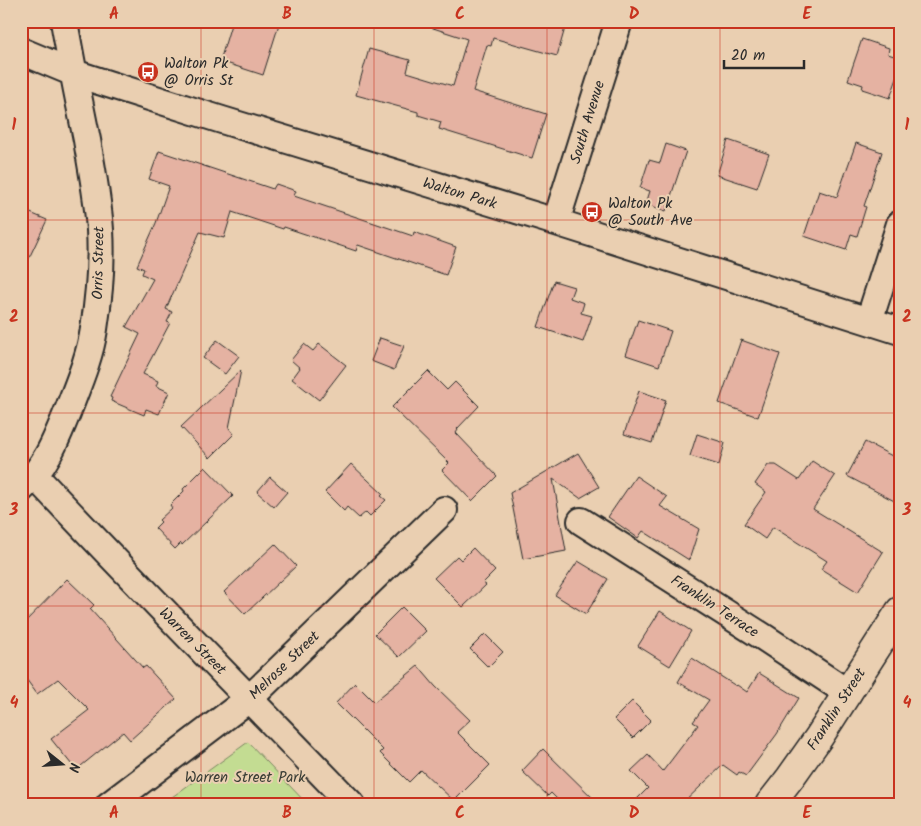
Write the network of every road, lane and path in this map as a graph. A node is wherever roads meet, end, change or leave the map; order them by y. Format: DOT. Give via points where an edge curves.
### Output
graph roads {
  1 [pos="64,21"];
  2 [pos="619,21"];
  3 [pos="21,51"];
  4 [pos="74,73"];
  5 [pos="556,222"];
  6 [pos="900,224"];
  7 [pos="870,321"];
  8 [pos="900,331"];
  9 [pos="28,482"];
  10 [pos="444,510"];
  11 [pos="581,521"];
  12 [pos="900,611"];
  13 [pos="848,693"];
  14 [pos="250,698"];
  15 [pos="109,805"];
  16 [pos="352,805"];
  17 [pos="769,805"];
  1 -- 4 [label="street, Orris Street"];
  2 -- 5 [label="street, South Avenue"];
  3 -- 4 [label="street, Walton Park"];
  4 -- 5 [label="street, Walton Park"];
  4 -- 9 [label="street, Orris Street" via="100,231 98,296 94,330 81,377 47,459"];
  5 -- 7 [label="street, Walton Park"];
  6 -- 7 [label="street"];
  7 -- 8 [label="street, Walton Park"];
  9 -- 14 [label="street, Warren Street" via="123,570"];
  10 -- 14 [label="street, Melrose Street"];
  11 -- 13 [label="street, Franklin Terrace"];
  12 -- 13 [label="main road, Franklin Street"];
  13 -- 17 [label="main road, Franklin Street"];
  14 -- 15 [label="street, Melrose Street"];
  14 -- 16 [label="street, Warren Street"];
}
